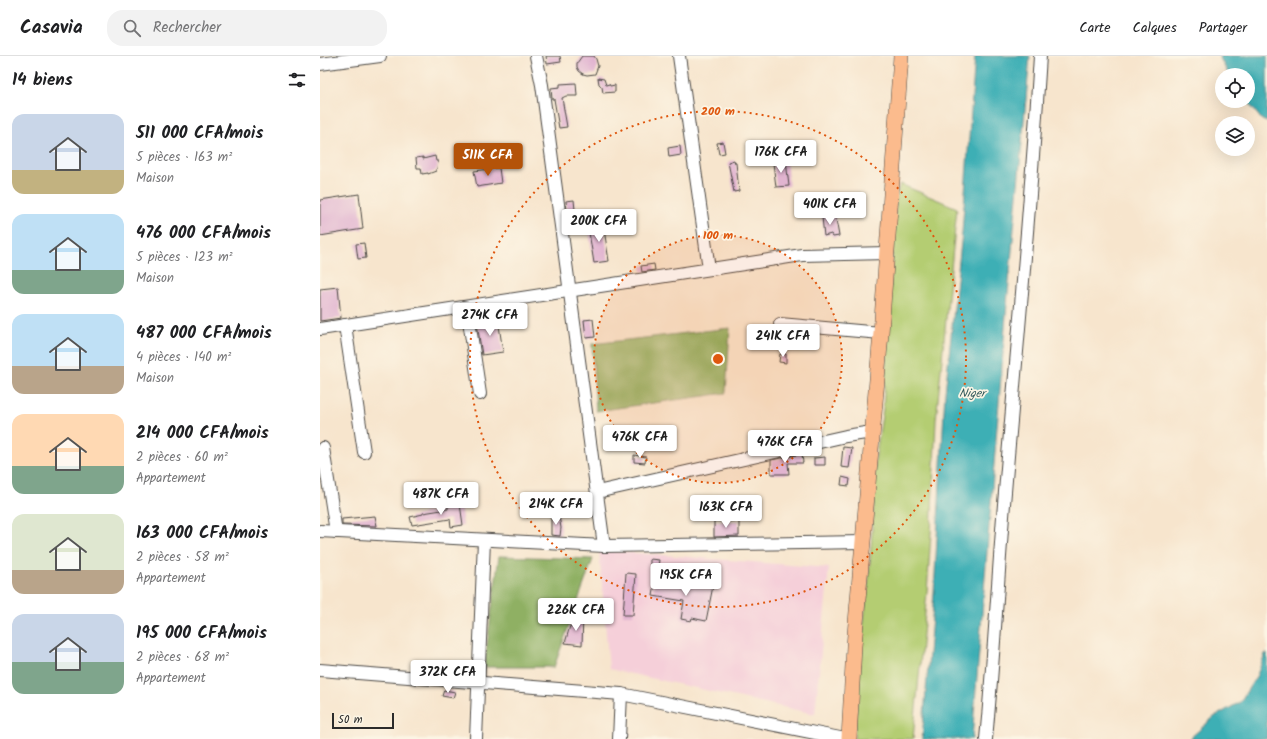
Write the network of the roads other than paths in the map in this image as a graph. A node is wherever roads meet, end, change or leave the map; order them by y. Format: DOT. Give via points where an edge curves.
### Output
graph roads {
  1 [pos="380,56"];
  2 [pos="536,56"];
  3 [pos="679,56"];
  4 [pos="902,56"];
  5 [pos="1040,56"];
  6 [pos="320,64"];
  7 [pos="887,253"];
  8 [pos="709,270"];
  9 [pos="569,291"];
  10 [pos="467,307"];
  11 [pos="780,324"];
  12 [pos="345,325"];
  13 [pos="320,329"];
  14 [pos="881,333"];
  15 [pos="480,394"];
  16 [pos="872,432"];
  17 [pos="323,448"];
  18 [pos="364,452"];
  19 [pos="596,492"];
  20 [pos="320,531"];
  21 [pos="336,532"];
  22 [pos="484,540"];
  23 [pos="863,542"];
  24 [pos="604,546"];
  25 [pos="320,670"];
  26 [pos="478,683"];
  27 [pos="621,694"];
  28 [pos="476,739"];
  29 [pos="618,739"];
  30 [pos="845,739"];
  31 [pos="849,739"];
  32 [pos="986,739"];
  1 -- 6 [label="street"];
  2 -- 9 [label="street"];
  3 -- 8 [label="street"];
  4 -- 7 [label="main road"];
  5 -- 32 [label="street"];
  7 -- 8 [label="street" via="802,255"];
  7 -- 14 [label="main road"];
  8 -- 9 [label="street"];
  9 -- 10 [label="street"];
  9 -- 19 [label="street"];
  10 -- 12 [label="street"];
  10 -- 15 [label="street"];
  11 -- 14 [label="street"];
  12 -- 13 [label="street"];
  12 -- 18 [label="street"];
  14 -- 16 [label="main road"];
  16 -- 19 [label="street"];
  16 -- 23 [label="main road"];
  17 -- 21 [label="street"];
  19 -- 24 [label="street"];
  20 -- 21 [label="street"];
  21 -- 22 [label="street"];
  22 -- 24 [label="street"];
  22 -- 26 [label="street"];
  23 -- 24 [label="street"];
  23 -- 31 [label="main road"];
  25 -- 26 [label="street"];
  26 -- 27 [label="street"];
  26 -- 28 [label="street"];
  27 -- 29 [label="street"];
  27 -- 30 [label="street"];
}
